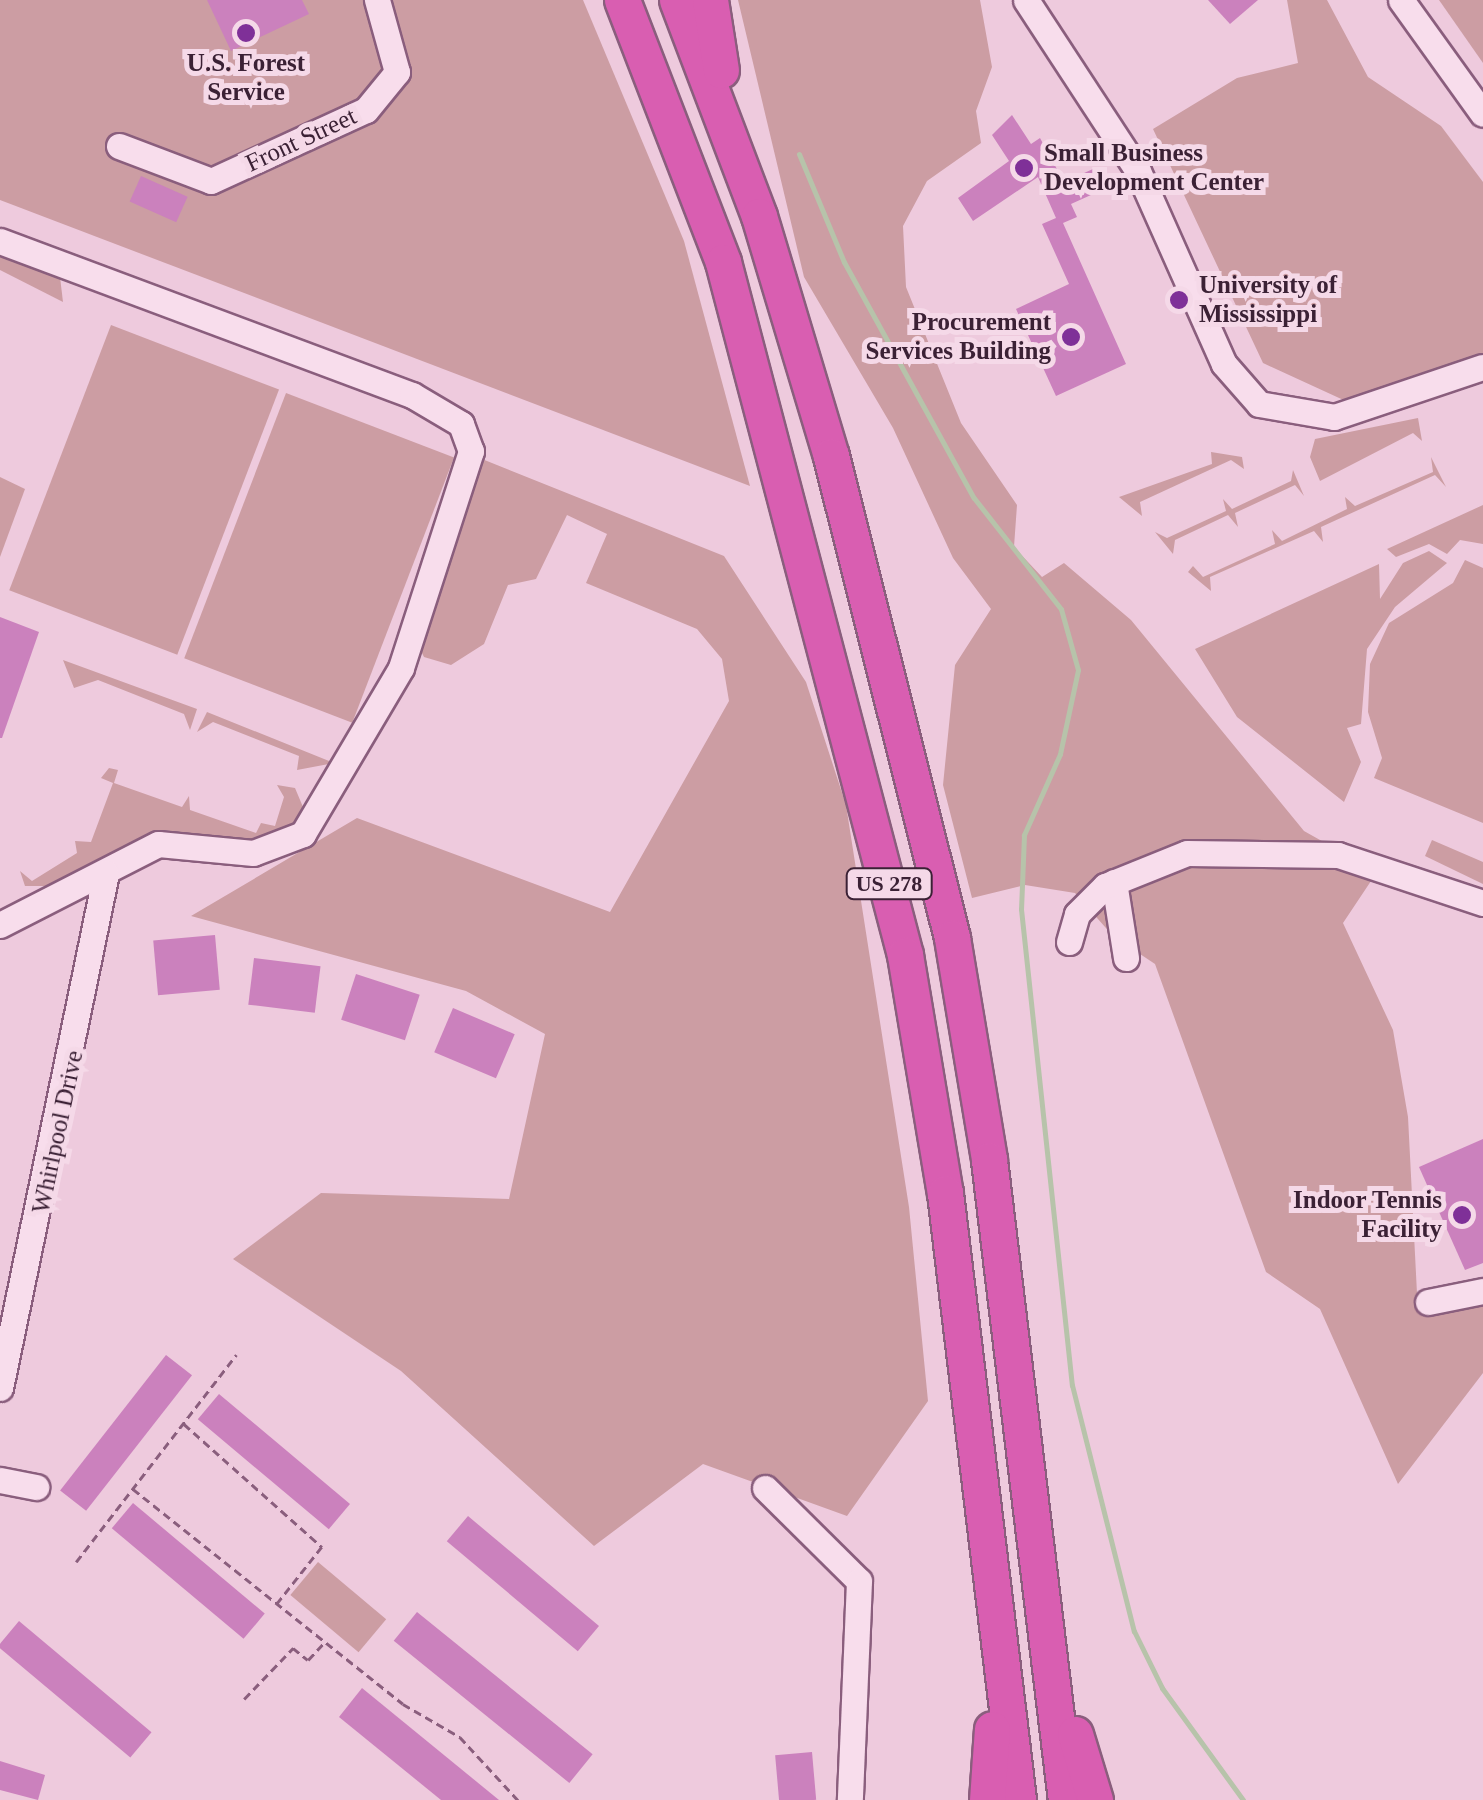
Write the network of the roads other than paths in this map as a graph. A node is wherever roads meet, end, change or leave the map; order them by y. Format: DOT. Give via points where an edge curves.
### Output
graph roads {
  1 [pos="378,0"];
  2 [pos="604,0"];
  3 [pos="622,0"];
  4 [pos="677,0"];
  5 [pos="710,0"];
  6 [pos="1026,0"];
  7 [pos="1402,0"];
  8 [pos="1483,114"];
  9 [pos="681,141"];
  10 [pos="119,146"];
  11 [pos="759,216"];
  12 [pos="0,240"];
  13 [pos="1483,367"];
  14 [pos="106,873"];
  15 [pos="1114,882"];
  16 [pos="1483,904"];
  17 [pos="0,926"];
  18 [pos="1069,942"];
  19 [pos="1126,958"];
  20 [pos="1483,1290"];
  21 [pos="1428,1302"];
  22 [pos="0,1384"];
  23 [pos="0,1480"];
  24 [pos="36,1487"];
  25 [pos="765,1488"];
  26 [pos="993,1598"];
  27 [pos="1045,1622"];
  28 [pos="850,1800"];
  29 [pos="987,1800"];
  30 [pos="1018,1800"];
  31 [pos="1066,1800"];
  32 [pos="1095,1800"];
  1 -- 10 [label="street, Front Street" via="397,72 366,110 211,181"];
  2 -- 9 [label="highway"];
  3 -- 9 [label="highway, US 278"];
  4 -- 11 [label="highway, US 278"];
  5 -- 11 [label="highway"];
  6 -- 13 [label="street" via="1138,170 1224,364 1259,404 1334,418"];
  7 -- 8 [label="street"];
  9 -- 26 [label="highway, US 278" via="773,430 905,955"];
  11 -- 27 [label="highway, US 278" via="831,456 952,938"];
  12 -- 14 [label="street" via="412,395 461,424 471,452 402,668 302,834 253,854 158,844"];
  14 -- 17 [label="street"];
  14 -- 22 [label="street, Whirlpool Drive"];
  15 -- 16 [label="street" via="1156,860 1220,852 1338,856"];
  15 -- 18 [label="street" via="1078,914"];
  15 -- 19 [label="street"];
  20 -- 21 [label="street"];
  23 -- 24 [label="street"];
  25 -- 28 [label="street" via="860,1581"];
  26 -- 29 [label="highway"];
  26 -- 30 [label="highway, US 278"];
  27 -- 31 [label="highway, US 278"];
  27 -- 32 [label="highway"];
}
